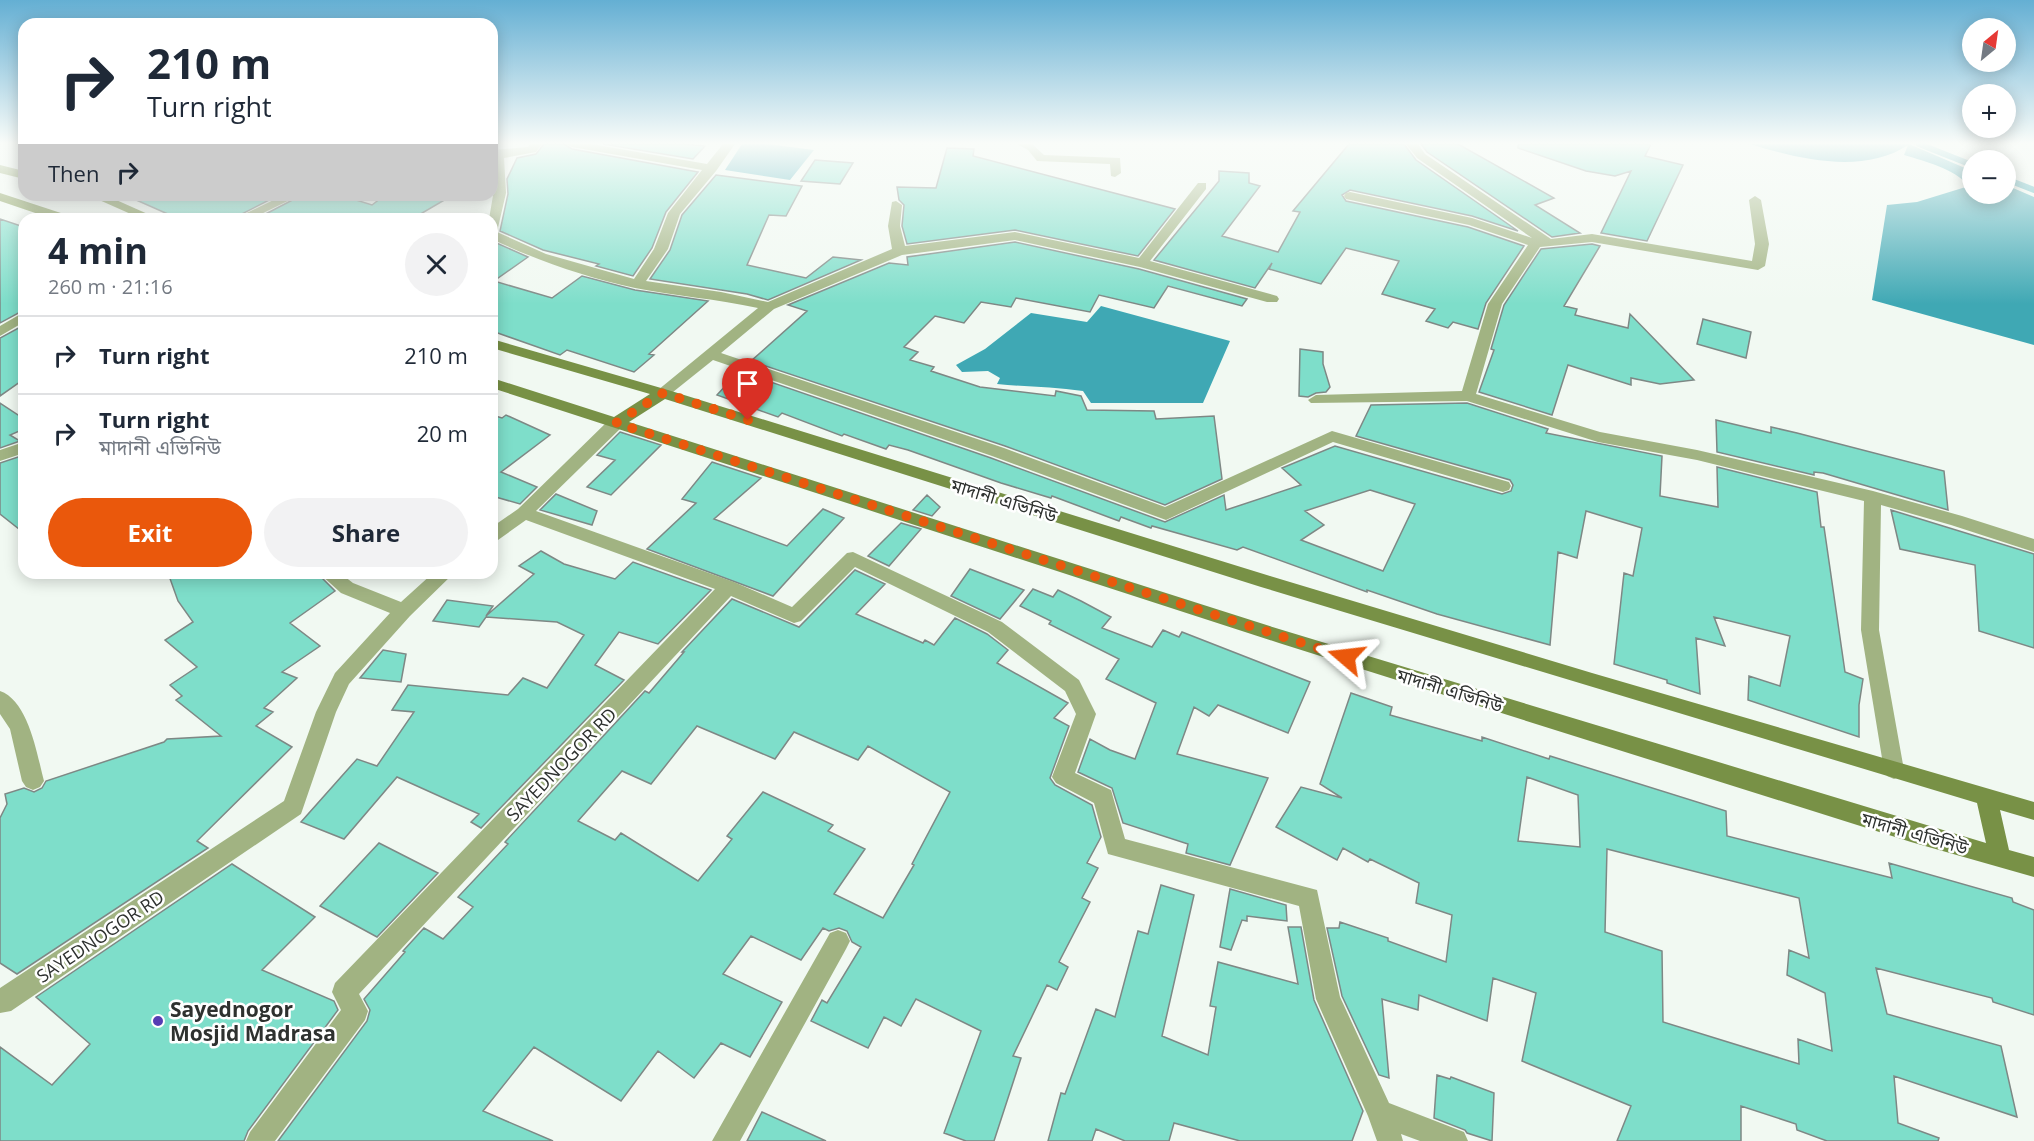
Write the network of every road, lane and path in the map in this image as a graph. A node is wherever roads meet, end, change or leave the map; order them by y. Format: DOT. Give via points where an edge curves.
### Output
graph roads {
  1 [pos="0,197"];
  2 [pos="501,197"];
  3 [pos="687,197"];
  4 [pos="1193,197"];
  5 [pos="1356,197"];
  6 [pos="1479,197"];
  7 [pos="1755,200"];
  8 [pos="109,201"];
  9 [pos="280,201"];
  10 [pos="897,205"];
  11 [pos="48,213"];
  12 [pos="138,213"];
  13 [pos="254,213"];
  14 [pos="497,213"];
  15 [pos="498,235"];
  16 [pos="1543,243"];
  17 [pos="899,251"];
  18 [pos="1142,263"];
  19 [pos="637,284"];
  20 [pos="1272,299"];
  21 [pos="769,306"];
  22 [pos="18,320"];
  23 [pos="0,332"];
  24 [pos="498,344"];
  25 [pos="711,354"];
  26 [pos="498,385"];
  27 [pos="663,393"];
  28 [pos="1468,396"];
  29 [pos="1316,400"];
  30 [pos="616,423"];
  31 [pos="18,449"];
  32 [pos="0,456"];
  33 [pos="1503,486"];
  34 [pos="1873,497"];
  35 [pos="524,513"];
  36 [pos="498,532"];
  37 [pos="2034,546"];
  38 [pos="336,579"];
  39 [pos="438,579"];
  40 [pos="728,588"];
  41 [pos="403,611"];
  42 [pos="0,699"];
  43 [pos="1894,770"];
  44 [pos="33,781"];
  45 [pos="1986,797"];
  46 [pos="2034,811"];
  47 [pos="2000,858"];
  48 [pos="2034,867"];
  49 [pos="838,941"];
  50 [pos="0,1000"];
  51 [pos="1380,1113"];
  52 [pos="259,1141"];
  53 [pos="725,1141"];
  54 [pos="1390,1141"];
  55 [pos="1455,1141"];
  1 -- 11 [label="main road"];
  2 -- 14 [label="street"];
  3 -- 19 [label="street" via="674,213 661,249"];
  4 -- 18 [label="street"];
  5 -- 16 [label="street" via="1472,222"];
  6 -- 16 [label="street"];
  7 -- 16 [label="street" via="1762,244 1758,266 1592,238"];
  8 -- 12 [label="main road"];
  9 -- 13 [label="street"];
  10 -- 17 [label="street" via="894,226"];
  15 -- 19 [label="street" via="541,257"];
  16 -- 28 [label="street" via="1495,304"];
  17 -- 18 [label="street" via="1015,236"];
  17 -- 21 [label="street"];
  18 -- 20 [label="street"];
  19 -- 21 [label="street"];
  21 -- 25 [label="street"];
  22 -- 23 [label="street"];
  24 -- 27 [label="main road, মাদানী এভিনিউ"];
  25 -- 27 [label="street"];
  25 -- 33 [label="street" via="1166,514 1332,436"];
  26 -- 30 [label="main road, মাদানী এভিনিউ"];
  27 -- 30 [label="main road"];
  27 -- 43 [label="main road, মাদানী এভিনিউ" via="1267,582"];
  28 -- 29 [label="street"];
  28 -- 34 [label="street" via="1598,437 1697,455"];
  30 -- 35 [label="street"];
  30 -- 47 [label="main road, মাদানী এভিনিউ" via="1279,636"];
  31 -- 32 [label="street"];
  34 -- 37 [label="street"];
  34 -- 43 [label="street" via="1870,630"];
  35 -- 36 [label="street"];
  35 -- 40 [label="street"];
  38 -- 41 [label="street" via="347,588"];
  39 -- 41 [label="street, SAYEDNOGOR RD"];
  40 -- 51 [label="street" via="794,616 853,558 995,627 1072,686 1086,714 1063,777 1102,797 1116,847 1309,898 1328,999"];
  40 -- 52 [label="street, SAYEDNOGOR RD" via="344,992 356,1011"];
  41 -- 50 [label="street, SAYEDNOGOR RD" via="342,679 326,712 293,807"];
  42 -- 44 [label="street" via="20,726"];
  43 -- 45 [label="main road, মাদানী এভিনিউ"];
  45 -- 46 [label="main road, মাদানী এভিনিউ"];
  45 -- 47 [label="main road"];
  47 -- 48 [label="main road, মাদানী এভিনিউ"];
  49 -- 53 [label="street"];
  51 -- 54 [label="street"];
  51 -- 55 [label="street"];
}
